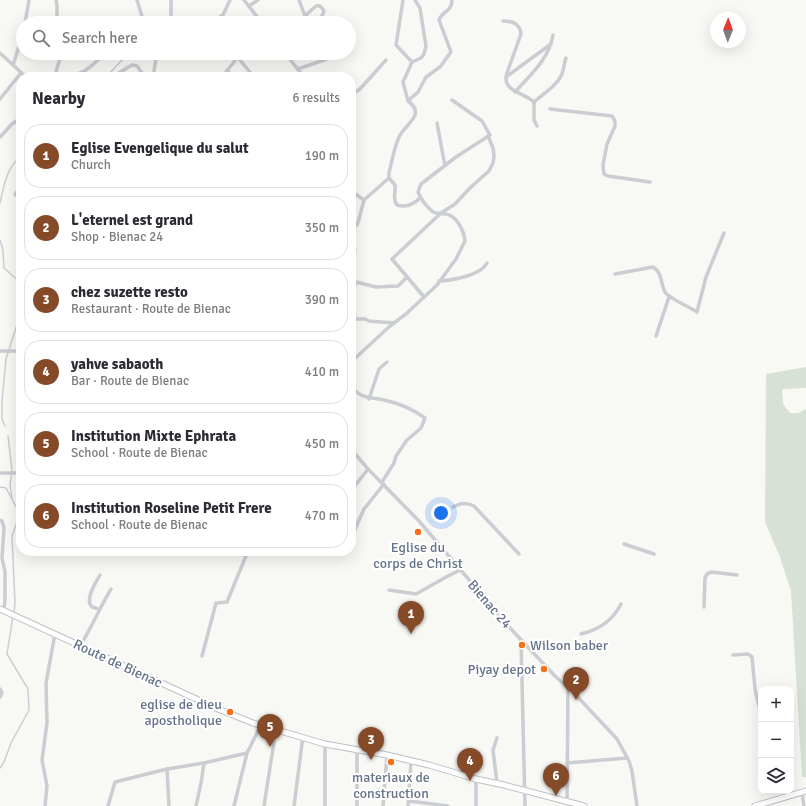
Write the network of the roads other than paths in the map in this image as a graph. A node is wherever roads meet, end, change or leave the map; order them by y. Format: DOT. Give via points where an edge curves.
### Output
graph roads {
  1 [pos="29,0"];
  2 [pos="56,0"];
  3 [pos="137,0"];
  4 [pos="170,0"];
  5 [pos="230,0"];
  6 [pos="244,0"];
  7 [pos="258,0"];
  8 [pos="299,0"];
  9 [pos="403,0"];
  10 [pos="415,0"];
  11 [pos="452,0"];
  12 [pos="249,6"];
  13 [pos="171,15"];
  14 [pos="26,16"];
  15 [pos="57,16"];
  16 [pos="142,16"];
  17 [pos="221,16"];
  18 [pos="257,16"];
  19 [pos="305,16"];
  20 [pos="322,16"];
  21 [pos="503,21"];
  22 [pos="553,35"];
  23 [pos="552,43"];
  24 [pos="0,53"];
  25 [pos="16,56"];
  26 [pos="566,58"];
  27 [pos="59,60"];
  28 [pos="99,60"];
  29 [pos="156,60"];
  30 [pos="235,60"];
  31 [pos="240,60"];
  32 [pos="291,60"];
  33 [pos="323,60"];
  34 [pos="386,60"];
  35 [pos="412,62"];
  36 [pos="13,65"];
  37 [pos="298,69"];
  38 [pos="227,70"];
  39 [pos="21,72"];
  40 [pos="57,72"];
  41 [pos="80,72"];
  42 [pos="120,72"];
  43 [pos="141,72"];
  44 [pos="155,72"];
  45 [pos="250,72"];
  46 [pos="300,72"];
  47 [pos="16,78"];
  48 [pos="505,78"];
  49 [pos="356,92"];
  50 [pos="515,92"];
  51 [pos="0,99"];
  52 [pos="452,100"];
  53 [pos="408,101"];
  54 [pos="534,102"];
  55 [pos="550,109"];
  56 [pos="16,121"];
  57 [pos="437,123"];
  58 [pos="537,126"];
  59 [pos="488,136"];
  60 [pos="0,137"];
  61 [pos="445,166"];
  62 [pos="389,178"];
  63 [pos="650,182"];
  64 [pos="356,194"];
  65 [pos="420,198"];
  66 [pos="364,200"];
  67 [pos="441,213"];
  68 [pos="356,226"];
  69 [pos="724,233"];
  70 [pos="487,263"];
  71 [pos="615,274"];
  72 [pos="407,277"];
  73 [pos="439,281"];
  74 [pos="356,282"];
  75 [pos="424,297"];
  76 [pos="669,297"];
  77 [pos="356,319"];
  78 [pos="394,323"];
  79 [pos="656,336"];
  80 [pos="0,351"];
  81 [pos="16,351"];
  82 [pos="356,357"];
  83 [pos="387,362"];
  84 [pos="356,392"];
  85 [pos="369,399"];
  86 [pos="356,456"];
  87 [pos="368,469"];
  88 [pos="0,473"];
  89 [pos="16,473"];
  90 [pos="383,483"];
  91 [pos="356,484"];
  92 [pos="453,507"];
  93 [pos="0,520"];
  94 [pos="356,527"];
  95 [pos="624,544"];
  96 [pos="518,554"];
  97 [pos="654,554"];
  98 [pos="246,556"];
  99 [pos="460,570"];
  100 [pos="737,575"];
  101 [pos="100,576"];
  102 [pos="111,589"];
  103 [pos="389,590"];
  104 [pos="621,604"];
  105 [pos="704,607"];
  106 [pos="99,609"];
  107 [pos="4,610"];
  108 [pos="55,634"];
  109 [pos="581,634"];
  110 [pos="521,640"];
  111 [pos="80,646"];
  112 [pos="732,655"];
  113 [pos="202,656"];
  114 [pos="568,688"];
  115 [pos="0,689"];
  116 [pos="0,697"];
  117 [pos="758,702"];
  118 [pos="261,725"];
  119 [pos="276,729"];
  120 [pos="303,736"];
  121 [pos="498,738"];
  122 [pos="325,744"];
  123 [pos="357,750"];
  124 [pos="247,753"];
  125 [pos="387,755"];
  126 [pos="627,758"];
  127 [pos="411,762"];
  128 [pos="204,763"];
  129 [pos="567,763"];
  130 [pos="167,769"];
  131 [pos="476,779"];
  132 [pos="497,783"];
  133 [pos="524,791"];
  134 [pos="804,792"];
  135 [pos="409,801"];
  136 [pos="567,802"];
  137 [pos="45,806"];
  138 [pos="108,806"];
  139 [pos="169,806"];
  140 [pos="196,806"];
  141 [pos="234,806"];
  142 [pos="264,806"];
  143 [pos="294,806"];
  144 [pos="325,806"];
  145 [pos="357,806"];
  146 [pos="383,806"];
  147 [pos="408,806"];
  148 [pos="448,806"];
  149 [pos="476,806"];
  150 [pos="525,806"];
  151 [pos="584,806"];
  152 [pos="637,806"];
  153 [pos="755,806"];
  154 [pos="804,806"];
  1 -- 14 [label="street"];
  2 -- 15 [label="street"];
  3 -- 16 [label="street"];
  4 -- 13 [label="street"];
  5 -- 17 [label="street"];
  6 -- 12 [label="street"];
  7 -- 12 [label="street"];
  8 -- 19 [label="street"];
  9 -- 35 [label="street" via="396,45"];
  10 -- 35 [label="street" via="422,15 426,46 421,58"];
  11 -- 53 [label="street" via="451,7 439,20 451,52 440,67 426,76 418,92"];
  12 -- 18 [label="street"];
  19 -- 20 [label="street" via="316,6 322,7 324,11"];
  21 -- 48 [label="street" via="515,23 521,30"];
  22 -- 23 [label="street"];
  23 -- 48 [label="street"];
  23 -- 50 [label="street" via="544,60"];
  24 -- 36 [label="street"];
  25 -- 36 [label="street"];
  26 -- 54 [label="street" via="559,80"];
  27 -- 40 [label="street"];
  28 -- 41 [label="street" via="90,68"];
  29 -- 44 [label="street"];
  30 -- 38 [label="street"];
  31 -- 45 [label="street"];
  32 -- 37 [label="street"];
  33 -- 37 [label="street"];
  34 -- 49 [label="street"];
  35 -- 53 [label="street" via="403,82"];
  36 -- 39 [label="street"];
  37 -- 46 [label="street"];
  42 -- 43 [label="street" via="132,65 137,66"];
  47 -- 51 [label="street"];
  48 -- 50 [label="street" via="508,86"];
  50 -- 54 [label="street"];
  52 -- 59 [label="street" via="482,121 490,135"];
  53 -- 62 [label="street" via="414,107 414,115 410,124 399,135"];
  54 -- 58 [label="street" via="534,120"];
  55 -- 63 [label="street" via="612,116 615,126 607,144 604,174"];
  56 -- 60 [label="street"];
  57 -- 61 [label="street"];
  59 -- 61 [label="street"];
  59 -- 67 [label="street" via="494,156 489,171 455,204"];
  61 -- 65 [label="street" via="421,184 418,192"];
  62 -- 65 [label="street" via="395,185 394,197 397,205 407,206"];
  62 -- 66 [label="street"];
  64 -- 66 [label="street"];
  65 -- 67 [label="street" via="434,212"];
  66 -- 68 [label="street"];
  67 -- 72 [label="street" via="392,259"];
  67 -- 73 [label="street" via="448,214 454,219 462,229 465,241 456,259"];
  69 -- 76 [label="street" via="706,277 697,312"];
  70 -- 73 [label="street" via="477,272"];
  71 -- 76 [label="street" via="653,267 658,270"];
  72 -- 74 [label="street" via="398,286 376,287"];
  72 -- 75 [label="street"];
  73 -- 75 [label="street"];
  75 -- 78 [label="street"];
  76 -- 79 [label="street"];
  77 -- 78 [label="street"];
  78 -- 82 [label="street"];
  80 -- 81 [label="street"];
  83 -- 85 [label="street" via="379,369"];
  84 -- 85 [label="street"];
  85 -- 90 [label="street" via="388,401 425,418 421,428 407,440 396,456"];
  86 -- 87 [label="street, Bienac 24"];
  87 -- 90 [label="street, Bienac 24"];
  87 -- 91 [label="street"];
  88 -- 89 [label="street"];
  90 -- 94 [label="street" via="364,509"];
  90 -- 99 [label="street, Bienac 24" via="419,520"];
  92 -- 96 [label="street" via="460,503 474,506"];
  93 -- 107 [label="street" via="4,524"];
  95 -- 97 [label="street"];
  98 -- 113 [label="street" via="227,602 216,603"];
  99 -- 103 [label="street" via="416,594"];
  99 -- 110 [label="street, Bienac 24"];
  100 -- 105 [label="street" via="711,572 707,574"];
  101 -- 106 [label="street" via="89,599 93,607"];
  102 -- 106 [label="street"];
  104 -- 109 [label="street" via="617,612 594,631"];
  106 -- 111 [label="street"];
  107 -- 108 [label="main road, Route de Bienac"];
  108 -- 111 [label="main road, Route de Bienac"];
  108 -- 137 [label="street" via="46,684 47,723 42,760 47,786"];
  110 -- 114 [label="street, Bienac 24"];
  110 -- 133 [label="street"];
  111 -- 118 [label="main road, Route de Bienac" via="227,713"];
  112 -- 117 [label="street" via="748,654 752,657"];
  114 -- 126 [label="street, Bienac 24" via="617,739"];
  114 -- 129 [label="street"];
  115 -- 116 [label="street"];
  118 -- 119 [label="main road, Route de Bienac"];
  118 -- 124 [label="street"];
  119 -- 120 [label="main road, Route de Bienac"];
  119 -- 142 [label="street"];
  120 -- 122 [label="main road, Route de Bienac"];
  120 -- 143 [label="street"];
  121 -- 132 [label="street" via="493,750"];
  122 -- 123 [label="main road, Route de Bienac"];
  122 -- 144 [label="street"];
  123 -- 125 [label="main road, Route de Bienac"];
  123 -- 145 [label="street"];
  124 -- 128 [label="street"];
  124 -- 141 [label="street"];
  125 -- 127 [label="main road, Route de Bienac"];
  125 -- 146 [label="street"];
  126 -- 129 [label="street"];
  126 -- 152 [label="street, Bienac 24" via="632,771"];
  127 -- 131 [label="main road, Route de Bienac"];
  127 -- 135 [label="street"];
  128 -- 130 [label="street"];
  128 -- 140 [label="street"];
  129 -- 136 [label="street"];
  130 -- 138 [label="street" via="115,782"];
  130 -- 139 [label="street"];
  131 -- 132 [label="main road, Route de Bienac"];
  131 -- 149 [label="street"];
  132 -- 133 [label="main road, Route de Bienac"];
  133 -- 136 [label="main road, Route de Bienac"];
  133 -- 150 [label="street"];
  134 -- 153 [label="main road"];
  134 -- 154 [label="street"];
  135 -- 147 [label="street"];
  135 -- 148 [label="street"];
  136 -- 151 [label="main road, Route de Bienac"];
}
